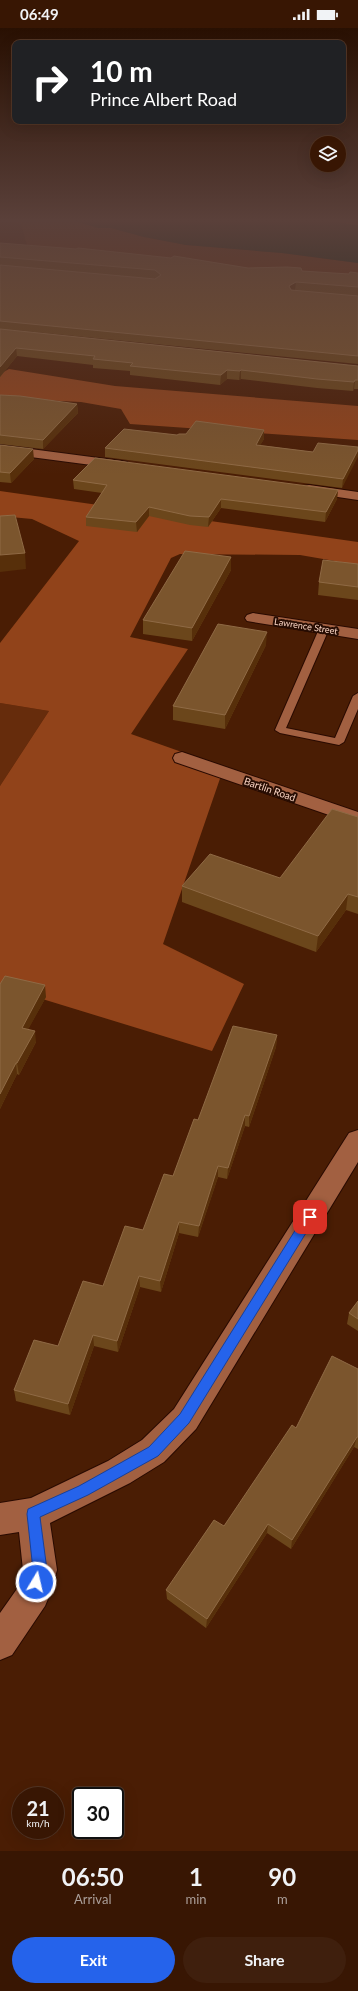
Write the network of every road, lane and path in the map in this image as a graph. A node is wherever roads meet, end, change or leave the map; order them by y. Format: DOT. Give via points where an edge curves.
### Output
graph roads {
  1 [pos="0,449"];
  2 [pos="137,467"];
  3 [pos="295,487"];
  4 [pos="358,496"];
  5 [pos="254,618"];
  6 [pos="324,628"];
  7 [pos="358,634"];
  8 [pos="358,696"];
  9 [pos="182,758"];
  10 [pos="358,819"];
  11 [pos="358,1140"];
  12 [pos="0,1509"];
  13 [pos="33,1514"];
  14 [pos="0,1519"];
  15 [pos="0,1643"];
  1 -- 2 [label="street"];
  3 -- 4 [label="street"];
  5 -- 6 [label="street, Lawrence Street"];
  6 -- 7 [label="street, Lawrence Street"];
  6 -- 8 [label="lane" via="280,730 339,742"];
  9 -- 10 [label="street, Bartlin Road"];
  11 -- 13 [label="street" via="185,1419 153,1451"];
  12 -- 13 [label="street"];
  13 -- 14 [label="street"];
  13 -- 15 [label="street" via="40,1570 33,1594"];
}
